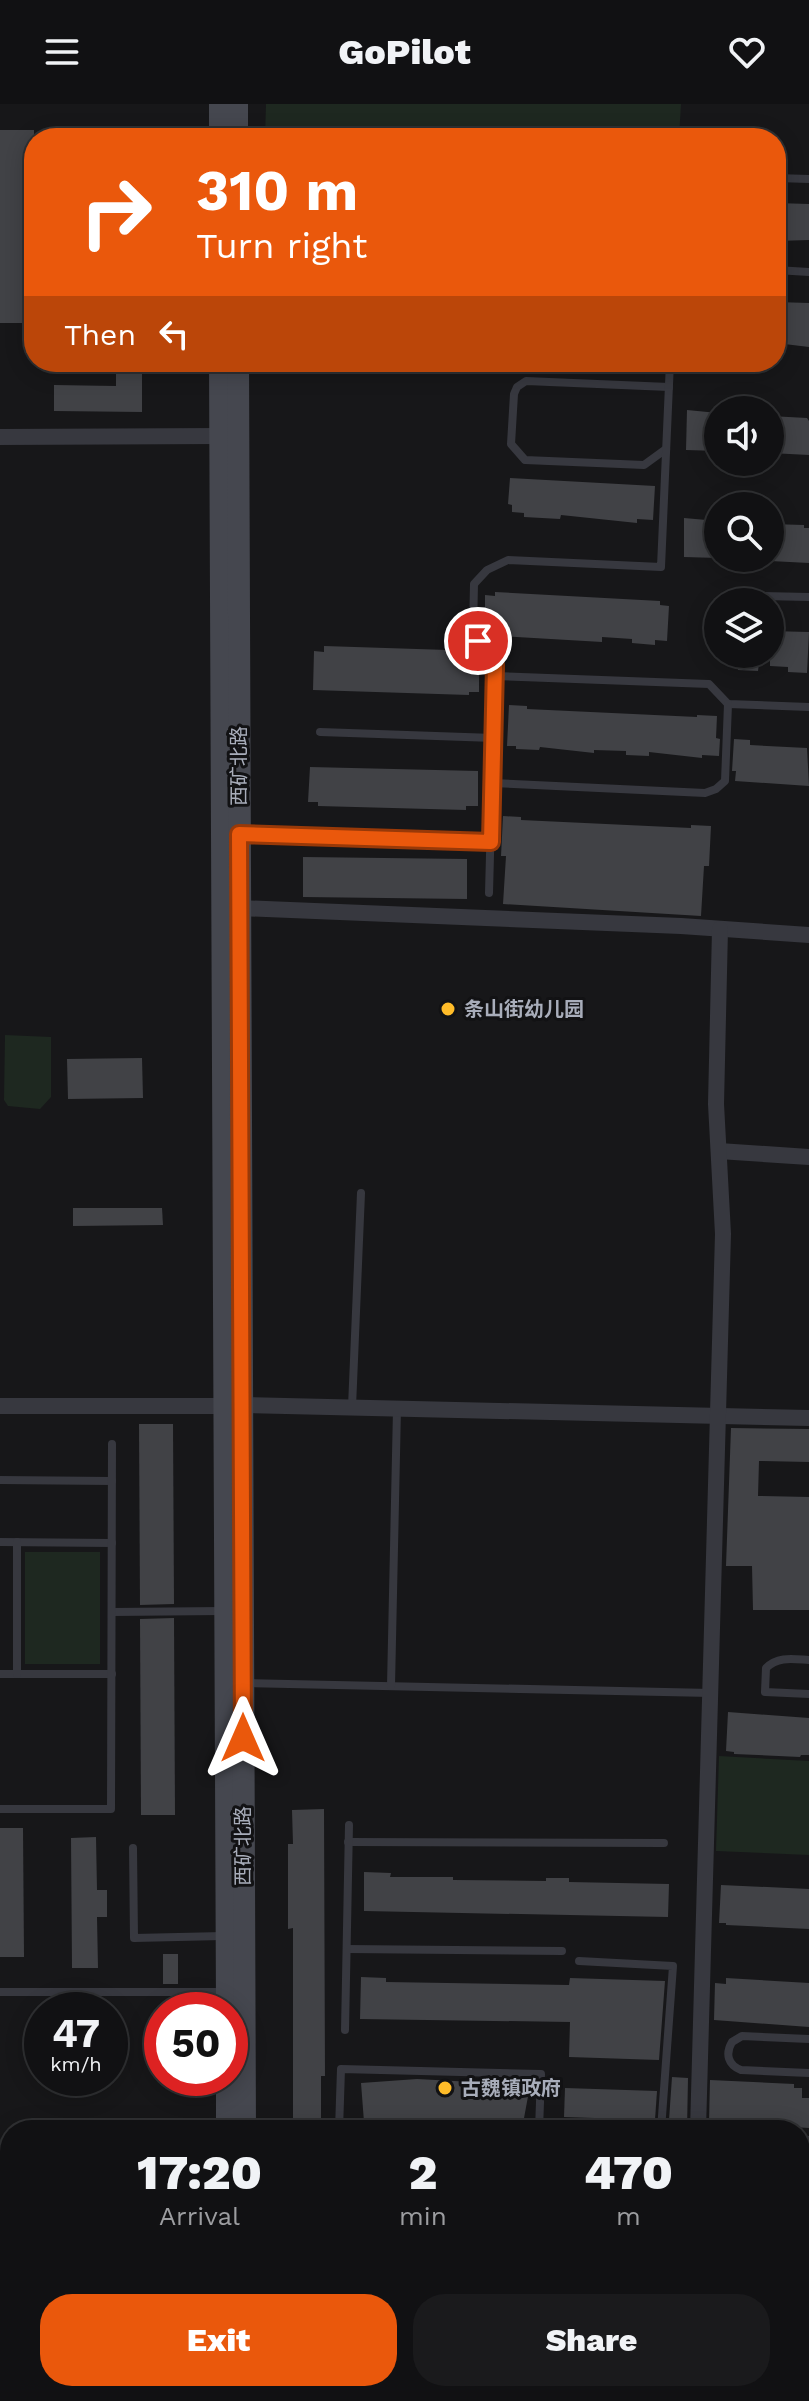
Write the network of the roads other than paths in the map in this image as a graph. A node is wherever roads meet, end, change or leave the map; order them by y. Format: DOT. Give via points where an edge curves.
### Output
graph roads {
  1 [pos="220,104"];
  2 [pos="237,104"];
  3 [pos="220,128"];
  4 [pos="237,128"];
  5 [pos="786,178"];
  6 [pos="809,179"];
  7 [pos="786,271"];
  8 [pos="809,272"];
  9 [pos="220,372"];
  10 [pos="238,372"];
  11 [pos="670,372"];
  12 [pos="669,387"];
  13 [pos="221,436"];
  14 [pos="0,437"];
  15 [pos="666,449"];
  16 [pos="784,596"];
  17 [pos="809,597"];
  18 [pos="495,676"];
  19 [pos="728,704"];
  20 [pos="809,707"];
  21 [pos="320,732"];
  22 [pos="494,738"];
  23 [pos="493,783"];
  24 [pos="239,834"];
  25 [pos="491,842"];
  26 [pos="489,893"];
  27 [pos="239,908"];
  28 [pos="720,929"];
  29 [pos="809,935"];
  30 [pos="719,1151"];
  31 [pos="809,1157"];
  32 [pos="361,1193"];
  33 [pos="233,1405"];
  34 [pos="0,1406"];
  35 [pos="352,1407"];
  36 [pos="397,1409"];
  37 [pos="719,1416"];
  38 [pos="809,1418"];
  39 [pos="112,1444"];
  40 [pos="0,1480"];
  41 [pos="112,1481"];
  42 [pos="0,1542"];
  43 [pos="17,1542"];
  44 [pos="112,1543"];
  45 [pos="225,1611"];
  46 [pos="112,1612"];
  47 [pos="809,1660"];
  48 [pos="0,1674"];
  49 [pos="17,1674"];
  50 [pos="112,1674"];
  51 [pos="242,1683"];
  52 [pos="391,1686"];
  53 [pos="711,1693"];
  54 [pos="809,1694"];
  55 [pos="0,1809"];
  56 [pos="349,1825"];
  57 [pos="348,1842"];
  58 [pos="664,1843"];
  59 [pos="133,1848"];
  60 [pos="226,1936"];
  61 [pos="347,1949"];
  62 [pos="562,1951"];
  63 [pos="579,1961"];
  64 [pos="0,1992"];
  65 [pos="226,1992"];
  66 [pos="144,1998"];
  67 [pos="345,2030"];
  68 [pos="809,2039"];
  69 [pos="809,2073"];
  70 [pos="227,2096"];
  71 [pos="227,2120"];
  72 [pos="245,2120"];
  73 [pos="339,2120"];
  74 [pos="539,2120"];
  75 [pos="662,2120"];
  76 [pos="698,2120"];
  1 -- 3 [label="main road"];
  2 -- 4 [label="main road"];
  5 -- 6 [label="lane"];
  7 -- 8 [label="lane"];
  9 -- 13 [label="main road, 西矿北路"];
  10 -- 24 [label="main road, 西矿北路"];
  11 -- 12 [label="lane"];
  12 -- 15 [label="lane"];
  12 -- 15 [label="lane" via="526,381 514,394 511,444 525,460 644,465"];
  13 -- 14 [label="street"];
  13 -- 33 [label="main road, 西矿北路"];
  15 -- 18 [label="lane" via="661,567 508,560 474,584 473,631 490,654"];
  16 -- 17 [label="lane"];
  18 -- 19 [label="lane" via="709,684"];
  18 -- 22 [label="lane"];
  19 -- 20 [label="lane"];
  19 -- 23 [label="lane" via="725,781 705,793"];
  21 -- 22 [label="lane"];
  22 -- 23 [label="lane"];
  23 -- 25 [label="lane"];
  24 -- 25 [label="lane"];
  24 -- 27 [label="main road, 西矿北路"];
  25 -- 26 [label="lane"];
  27 -- 28 [label="street"];
  27 -- 33 [label="main road, 西矿北路"];
  28 -- 29 [label="street"];
  28 -- 30 [label="street"];
  30 -- 31 [label="street"];
  30 -- 37 [label="street"];
  32 -- 35 [label="lane"];
  33 -- 34 [label="street"];
  33 -- 35 [label="street"];
  33 -- 45 [label="main road, 西矿北路"];
  33 -- 51 [label="main road, 西矿北路"];
  35 -- 36 [label="street"];
  36 -- 37 [label="street"];
  36 -- 52 [label="lane"];
  37 -- 38 [label="street"];
  37 -- 53 [label="street"];
  39 -- 41 [label="lane"];
  40 -- 41 [label="lane"];
  41 -- 44 [label="lane"];
  42 -- 43 [label="lane"];
  43 -- 44 [label="lane"];
  43 -- 49 [label="lane"];
  44 -- 46 [label="lane"];
  45 -- 46 [label="lane"];
  45 -- 60 [label="main road, 西矿北路"];
  46 -- 50 [label="lane"];
  47 -- 54 [label="lane" via="783,1659 769,1665 765,1692"];
  48 -- 49 [label="lane"];
  49 -- 50 [label="lane"];
  50 -- 55 [label="lane" via="111,1809"];
  51 -- 52 [label="lane"];
  51 -- 72 [label="main road, 西矿北路"];
  52 -- 53 [label="lane"];
  53 -- 76 [label="street"];
  56 -- 57 [label="lane"];
  57 -- 58 [label="lane"];
  57 -- 61 [label="lane"];
  59 -- 60 [label="lane" via="134,1938"];
  60 -- 65 [label="main road, 西矿北路"];
  61 -- 62 [label="lane"];
  61 -- 67 [label="lane"];
  63 -- 75 [label="lane" via="673,1966"];
  64 -- 66 [label="lane"];
  68 -- 69 [label="lane" via="742,2036 728,2053 731,2064 741,2070"];
  70 -- 71 [label="main road"];
  73 -- 74 [label="lane" via="341,2069 541,2074"];
}
